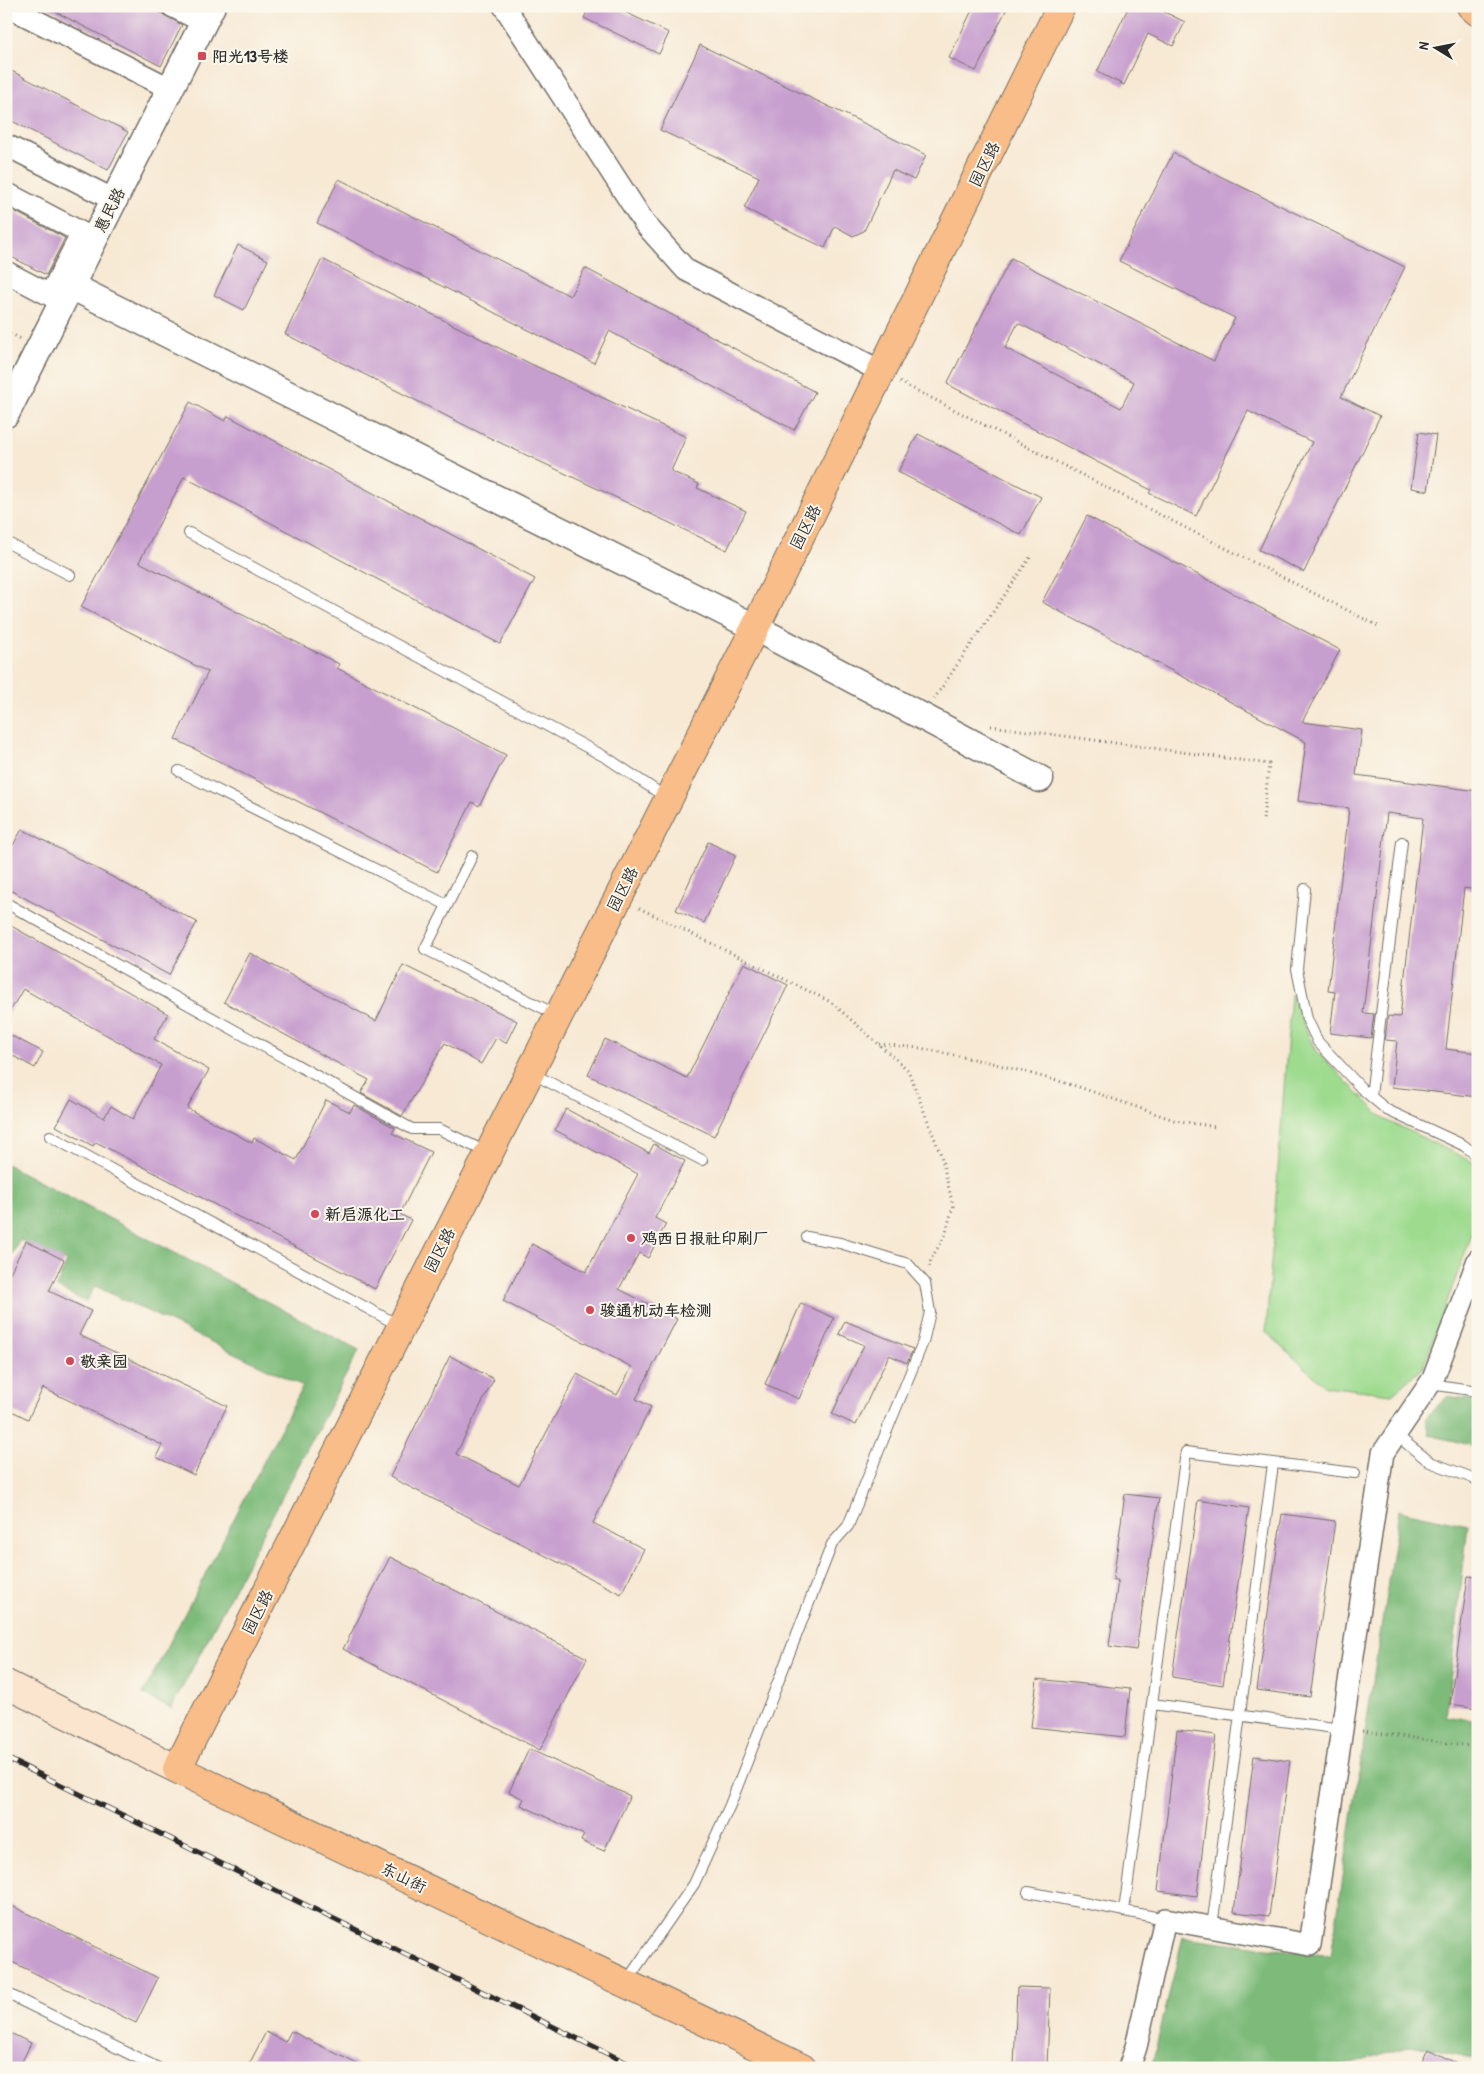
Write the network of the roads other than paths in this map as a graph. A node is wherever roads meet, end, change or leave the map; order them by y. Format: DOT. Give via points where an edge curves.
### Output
graph roads {
  1 [pos="7,6"];
  2 [pos="172,6"];
  3 [pos="504,6"];
  4 [pos="1061,6"];
  5 [pos="1471,6"];
  6 [pos="1478,12"];
  7 [pos="208,14"];
  8 [pos="171,89"];
  9 [pos="6,145"];
  10 [pos="6,193"];
  11 [pos="114,200"];
  12 [pos="6,272"];
  13 [pos="61,294"];
  14 [pos="882,372"];
  15 [pos="6,414"];
  16 [pos="189,533"];
  17 [pos="6,542"];
  18 [pos="70,575"];
  19 [pos="755,628"];
  20 [pos="179,771"];
  21 [pos="1040,780"];
  22 [pos="668,799"];
  23 [pos="1402,842"];
  24 [pos="472,856"];
  25 [pos="1305,889"];
  26 [pos="6,904"];
  27 [pos="447,905"];
  28 [pos="558,1015"];
  29 [pos="530,1072"];
  30 [pos="1371,1096"];
  31 [pos="50,1136"];
  32 [pos="489,1153"];
  33 [pos="1478,1156"];
  34 [pos="702,1160"];
  35 [pos="807,1237"];
  36 [pos="1478,1260"];
  37 [pos="401,1327"];
  38 [pos="1430,1384"];
  39 [pos="1478,1391"];
  40 [pos="1396,1434"];
  41 [pos="1273,1464"];
  42 [pos="1355,1473"];
  43 [pos="1478,1480"];
  44 [pos="6,1684"];
  45 [pos="1152,1704"];
  46 [pos="1240,1714"];
  47 [pos="1342,1729"];
  48 [pos="177,1769"];
  49 [pos="1028,1892"];
  50 [pos="1124,1911"];
  51 [pos="1165,1919"];
  52 [pos="1212,1927"];
  53 [pos="626,1983"];
  54 [pos="6,1993"];
  55 [pos="158,2068"];
  56 [pos="802,2068"];
  57 [pos="1129,2068"];
  1 -- 8 [label="street"];
  2 -- 7 [label="street"];
  3 -- 14 [label="street" via="645,224 686,270"];
  4 -- 14 [label="highway, 园区路"];
  5 -- 6 [label="highway"];
  7 -- 8 [label="street, 惠民路"];
  8 -- 11 [label="street, 惠民路"];
  9 -- 11 [label="street"];
  10 -- 13 [label="street" via="82,233"];
  11 -- 13 [label="street, 惠民路"];
  12 -- 13 [label="street"];
  13 -- 15 [label="street, 惠民路"];
  13 -- 19 [label="street"];
  14 -- 19 [label="highway, 园区路"];
  16 -- 22 [label="lane" via="607,758"];
  17 -- 18 [label="lane"];
  19 -- 21 [label="street"];
  19 -- 22 [label="highway, 园区路"];
  20 -- 27 [label="lane"];
  22 -- 28 [label="highway, 园区路"];
  23 -- 30 [label="lane"];
  24 -- 27 [label="lane"];
  25 -- 30 [label="lane" via="1297,969 1307,1019 1318,1042"];
  26 -- 32 [label="lane" via="412,1129 439,1129"];
  27 -- 28 [label="lane" via="425,949"];
  28 -- 29 [label="highway, 园区路"];
  29 -- 32 [label="highway, 园区路"];
  29 -- 34 [label="lane"];
  30 -- 33 [label="lane" via="1387,1110 1463,1145"];
  31 -- 37 [label="lane"];
  32 -- 37 [label="highway, 园区路"];
  35 -- 53 [label="lane" via="840,1243 908,1264 925,1283 930,1312 922,1342 848,1526 832,1544 730,1805 694,1884"];
  36 -- 38 [label="street"];
  37 -- 48 [label="highway, 园区路"];
  38 -- 39 [label="lane"];
  38 -- 40 [label="street"];
  40 -- 43 [label="lane" via="1430,1462"];
  40 -- 47 [label="street" via="1383,1453"];
  41 -- 42 [label="lane"];
  41 -- 45 [label="lane" via="1186,1452"];
  41 -- 46 [label="lane"];
  44 -- 48 [label="main road, 东山街"];
  45 -- 46 [label="lane"];
  45 -- 50 [label="lane"];
  46 -- 47 [label="lane"];
  46 -- 52 [label="lane"];
  47 -- 52 [label="street" via="1310,1945"];
  48 -- 53 [label="highway, 东山街"];
  49 -- 50 [label="lane"];
  50 -- 51 [label="lane"];
  51 -- 52 [label="street"];
  51 -- 57 [label="street"];
  53 -- 56 [label="highway, 东山街"];
  54 -- 55 [label="lane"];
}
